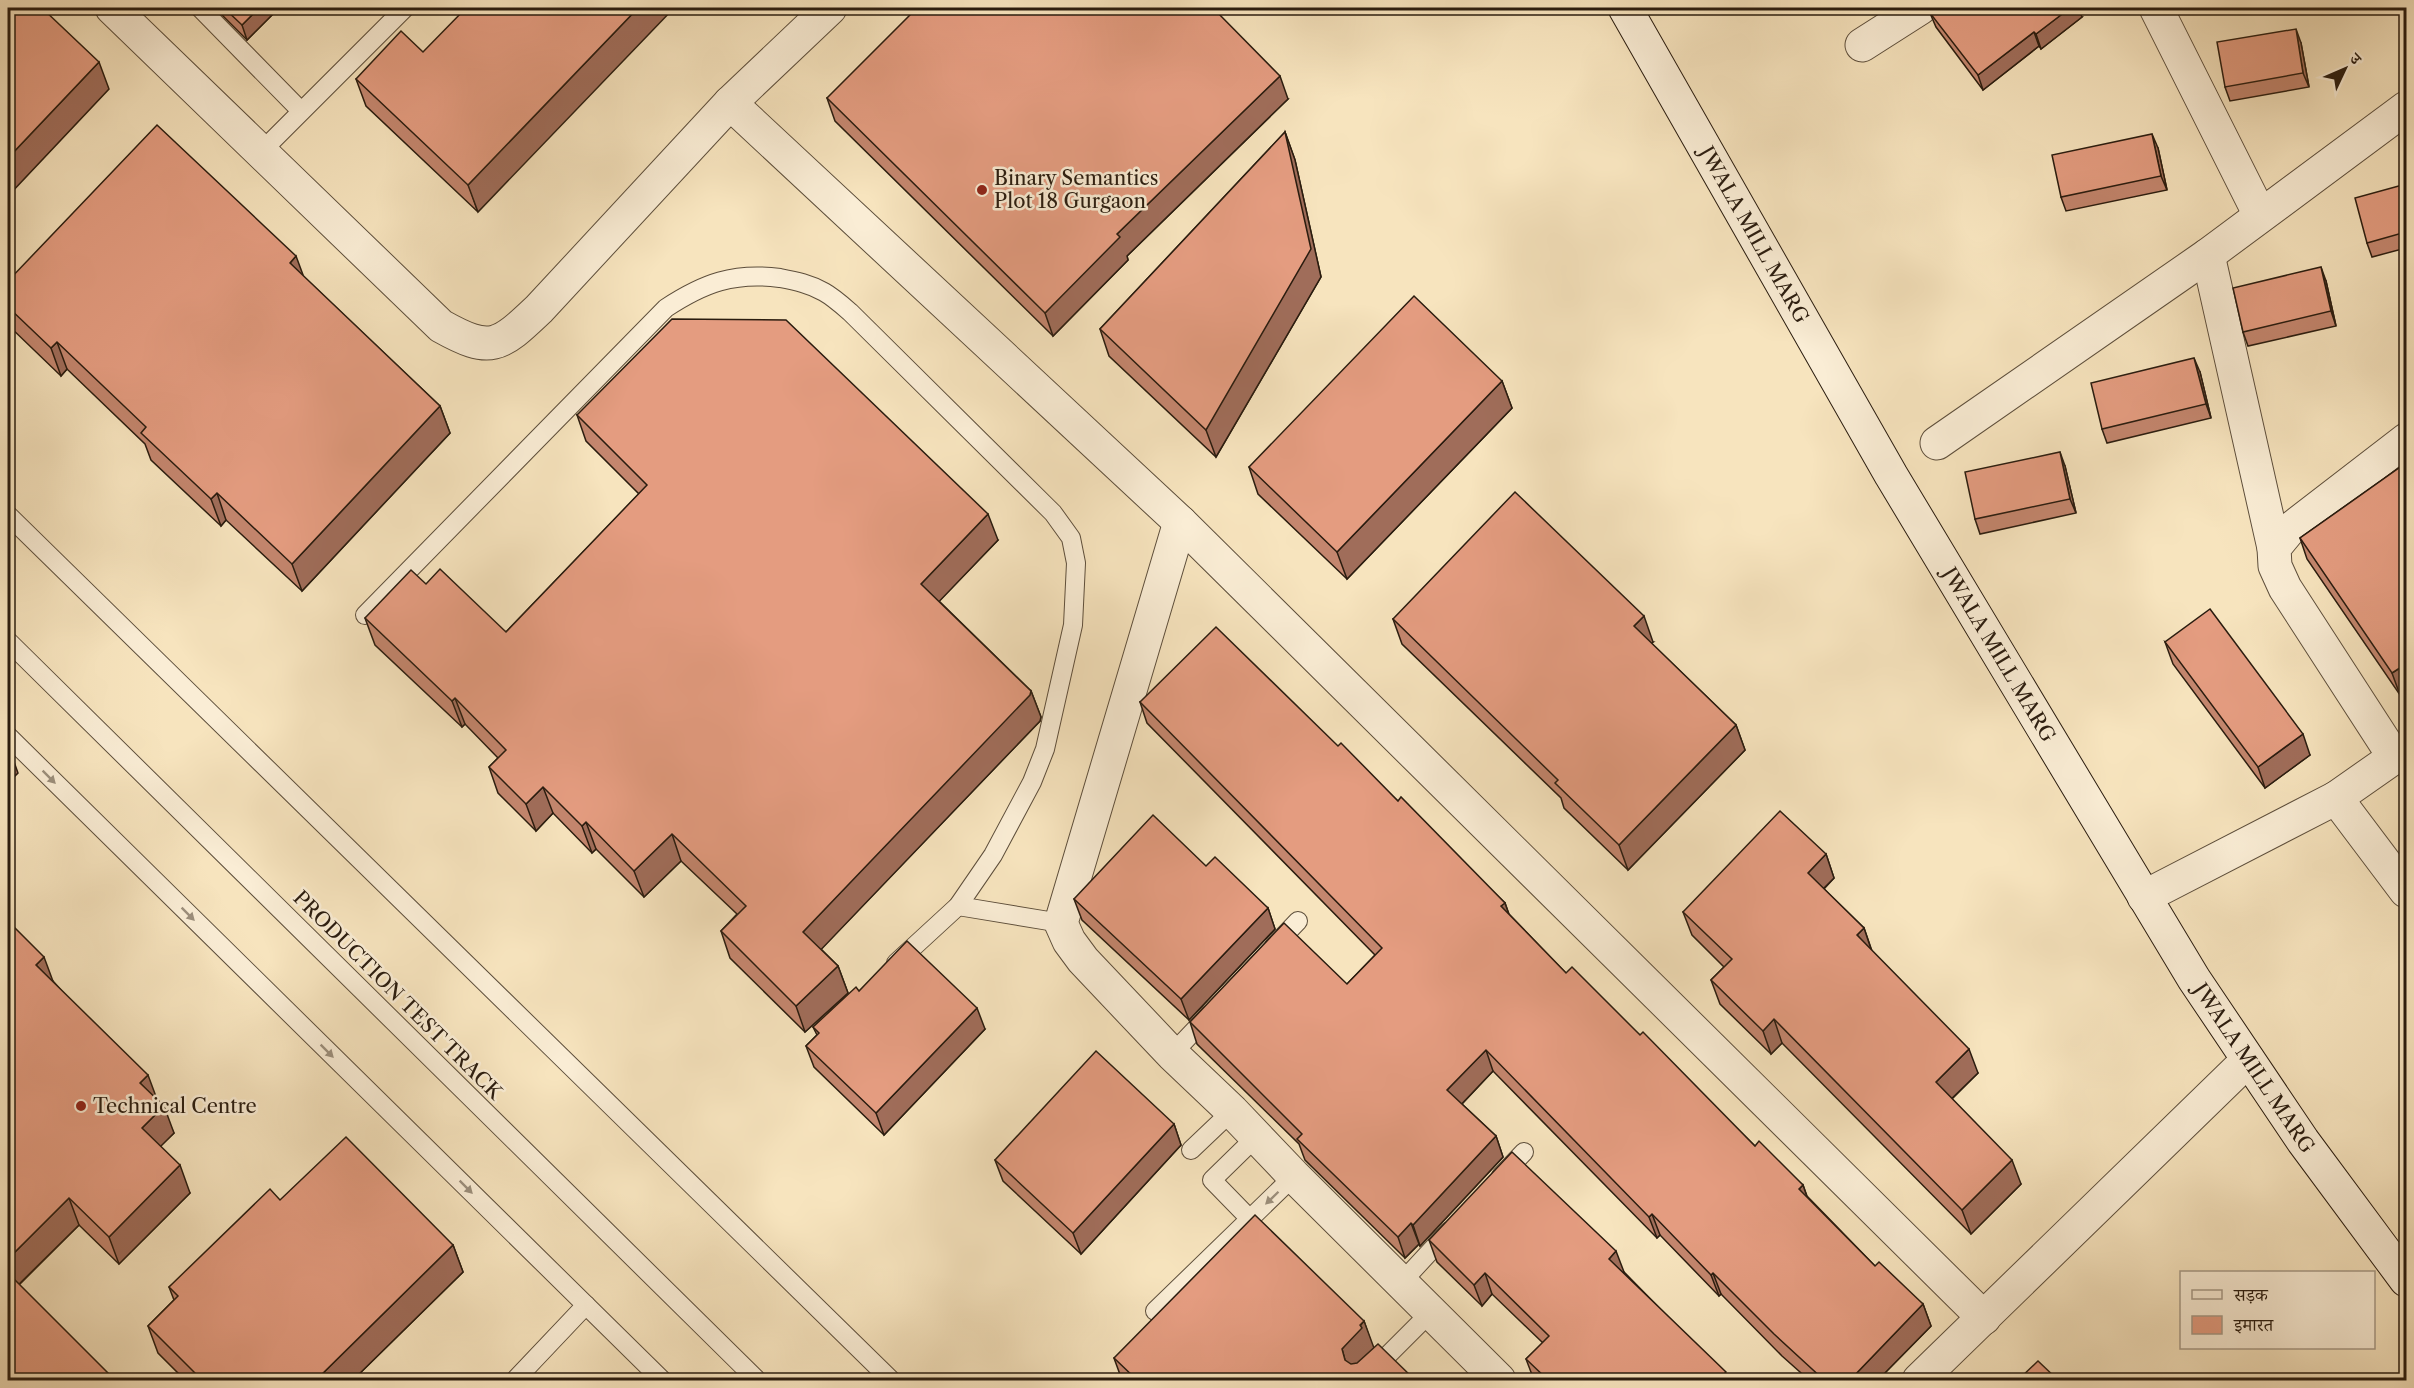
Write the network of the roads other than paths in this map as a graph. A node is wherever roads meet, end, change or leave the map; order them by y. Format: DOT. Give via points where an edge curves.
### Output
graph roads {
  1 [pos="112,8"];
  2 [pos="200,8"];
  3 [pos="405,8"];
  4 [pos="830,8"];
  5 [pos="1625,8"];
  6 [pos="1920,8"];
  7 [pos="2156,8"];
  8 [pos="1862,45"];
  9 [pos="730,103"];
  10 [pos="2406,108"];
  11 [pos="301,111"];
  12 [pos="260,153"];
  13 [pos="2260,215"];
  14 [pos="2208,255"];
  15 [pos="2406,440"];
  16 [pos="1937,443"];
  17 [pos="8,515"];
  18 [pos="1180,522"];
  19 [pos="2274,548"];
  20 [pos="365,615"];
  21 [pos="8,641"];
  22 [pos="8,736"];
  23 [pos="2401,753"];
  24 [pos="2336,798"];
  25 [pos="2406,891"];
  26 [pos="2144,897"];
  27 [pos="958,906"];
  28 [pos="1298,921"];
  29 [pos="1061,923"];
  30 [pos="1258,963"];
  31 [pos="881,977"];
  32 [pos="1219,1004"];
  33 [pos="1172,1054"];
  34 [pos="2248,1060"];
  35 [pos="1232,1111"];
  36 [pos="1256,1137"];
  37 [pos="1191,1150"];
  38 [pos="1524,1152"];
  39 [pos="1294,1176"];
  40 [pos="1491,1186"];
  41 [pos="1250,1219"];
  42 [pos="1459,1221"];
  43 [pos="2406,1280"];
  44 [pos="1401,1283"];
  45 [pos="586,1305"];
  46 [pos="1155,1311"];
  47 [pos="1431,1312"];
  48 [pos="1984,1318"];
  49 [pos="515,1380"];
  50 [pos="662,1380"];
  51 [pos="757,1380"];
  52 [pos="891,1380"];
  53 [pos="1363,1380"];
  54 [pos="1499,1380"];
  55 [pos="1920,1380"];
  1 -- 12 [label="street"];
  2 -- 11 [label="lane"];
  3 -- 11 [label="lane"];
  4 -- 9 [label="street"];
  5 -- 26 [label="street, JWALA MILL MARG" via="1891,475"];
  6 -- 8 [label="street"];
  7 -- 13 [label="street"];
  9 -- 12 [label="street" via="539,309 493,344 467,341 441,326"];
  9 -- 18 [label="street"];
  10 -- 13 [label="street"];
  11 -- 12 [label="lane"];
  13 -- 14 [label="street"];
  14 -- 16 [label="street"];
  14 -- 19 [label="street"];
  15 -- 19 [label="street" via="2288,531"];
  17 -- 52 [label="lane"];
  18 -- 29 [label="street"];
  18 -- 48 [label="street"];
  19 -- 23 [label="street" via="2275,566 2285,588"];
  20 -- 27 [label="lane" via="666,308 690,292 725,279 755,275 801,282 826,293 850,312 1053,513 1073,546 1073,626 1045,749 993,855"];
  21 -- 51 [label="lane, PRODUCTION TEST TRACK"];
  22 -- 45 [label="lane, one-way"];
  23 -- 24 [label="street"];
  24 -- 25 [label="street"];
  24 -- 26 [label="street"];
  26 -- 34 [label="street, JWALA MILL MARG"];
  27 -- 29 [label="lane"];
  27 -- 31 [label="lane"];
  28 -- 30 [label="lane"];
  29 -- 33 [label="street" via="1083,960"];
  32 -- 33 [label="lane"];
  33 -- 35 [label="street"];
  34 -- 43 [label="street, JWALA MILL MARG"];
  34 -- 48 [label="street"];
  35 -- 36 [label="street"];
  35 -- 37 [label="lane"];
  36 -- 39 [label="street"];
  36 -- 41 [label="lane" via="1213,1179"];
  38 -- 40 [label="lane"];
  39 -- 41 [label="lane, one-way"];
  39 -- 44 [label="street"];
  41 -- 46 [label="lane"];
  42 -- 44 [label="lane"];
  44 -- 47 [label="street"];
  45 -- 49 [label="lane"];
  45 -- 50 [label="lane"];
  47 -- 53 [label="lane"];
  47 -- 54 [label="street"];
  48 -- 55 [label="street"];
}
